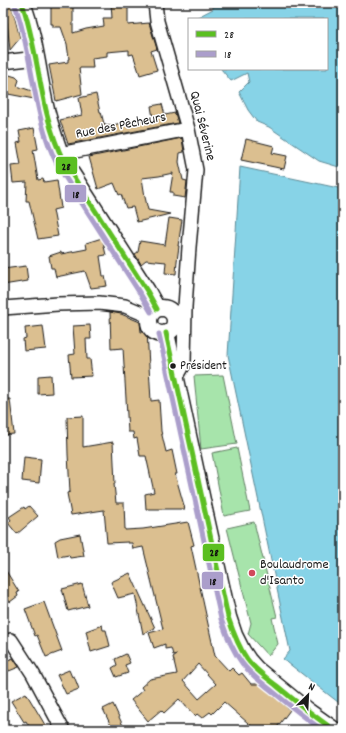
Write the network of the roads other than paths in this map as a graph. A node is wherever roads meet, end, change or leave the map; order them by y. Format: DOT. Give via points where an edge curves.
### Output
graph roads {
  1 [pos="22,3"];
  2 [pos="155,3"];
  3 [pos="37,58"];
  4 [pos="3,62"];
  5 [pos="188,129"];
  6 [pos="60,154"];
  7 [pos="3,308"];
  8 [pos="150,311"];
  9 [pos="179,311"];
  10 [pos="166,334"];
  11 [pos="176,378"];
  12 [pos="11,640"];
  13 [pos="63,730"];
  14 [pos="334,730"];
  1 -- 3 [label="main road"];
  2 -- 5 [label="street, Quai Séverine" via="156,21"];
  3 -- 4 [label="street"];
  3 -- 6 [label="main road" via="44,102"];
  5 -- 6 [label="street, Rue des Pêcheurs"];
  5 -- 9 [label="street, Quai Séverine" via="196,170 189,247"];
  6 -- 8 [label="main road" via="147,291"];
  7 -- 8 [label="street" via="99,303"];
  8 -- 9 [label="main road" via="165,308"];
  8 -- 10 [label="main road" via="154,311 149,317 151,328 158,333"];
  9 -- 10 [label="main road" via="173,328"];
  9 -- 11 [label="street, Quai Séverine" via="184,364"];
  10 -- 11 [label="main road"];
  11 -- 14 [label="main road" via="228,618 234,635 256,669"];
  12 -- 13 [label="street" via="33,674"];
}
